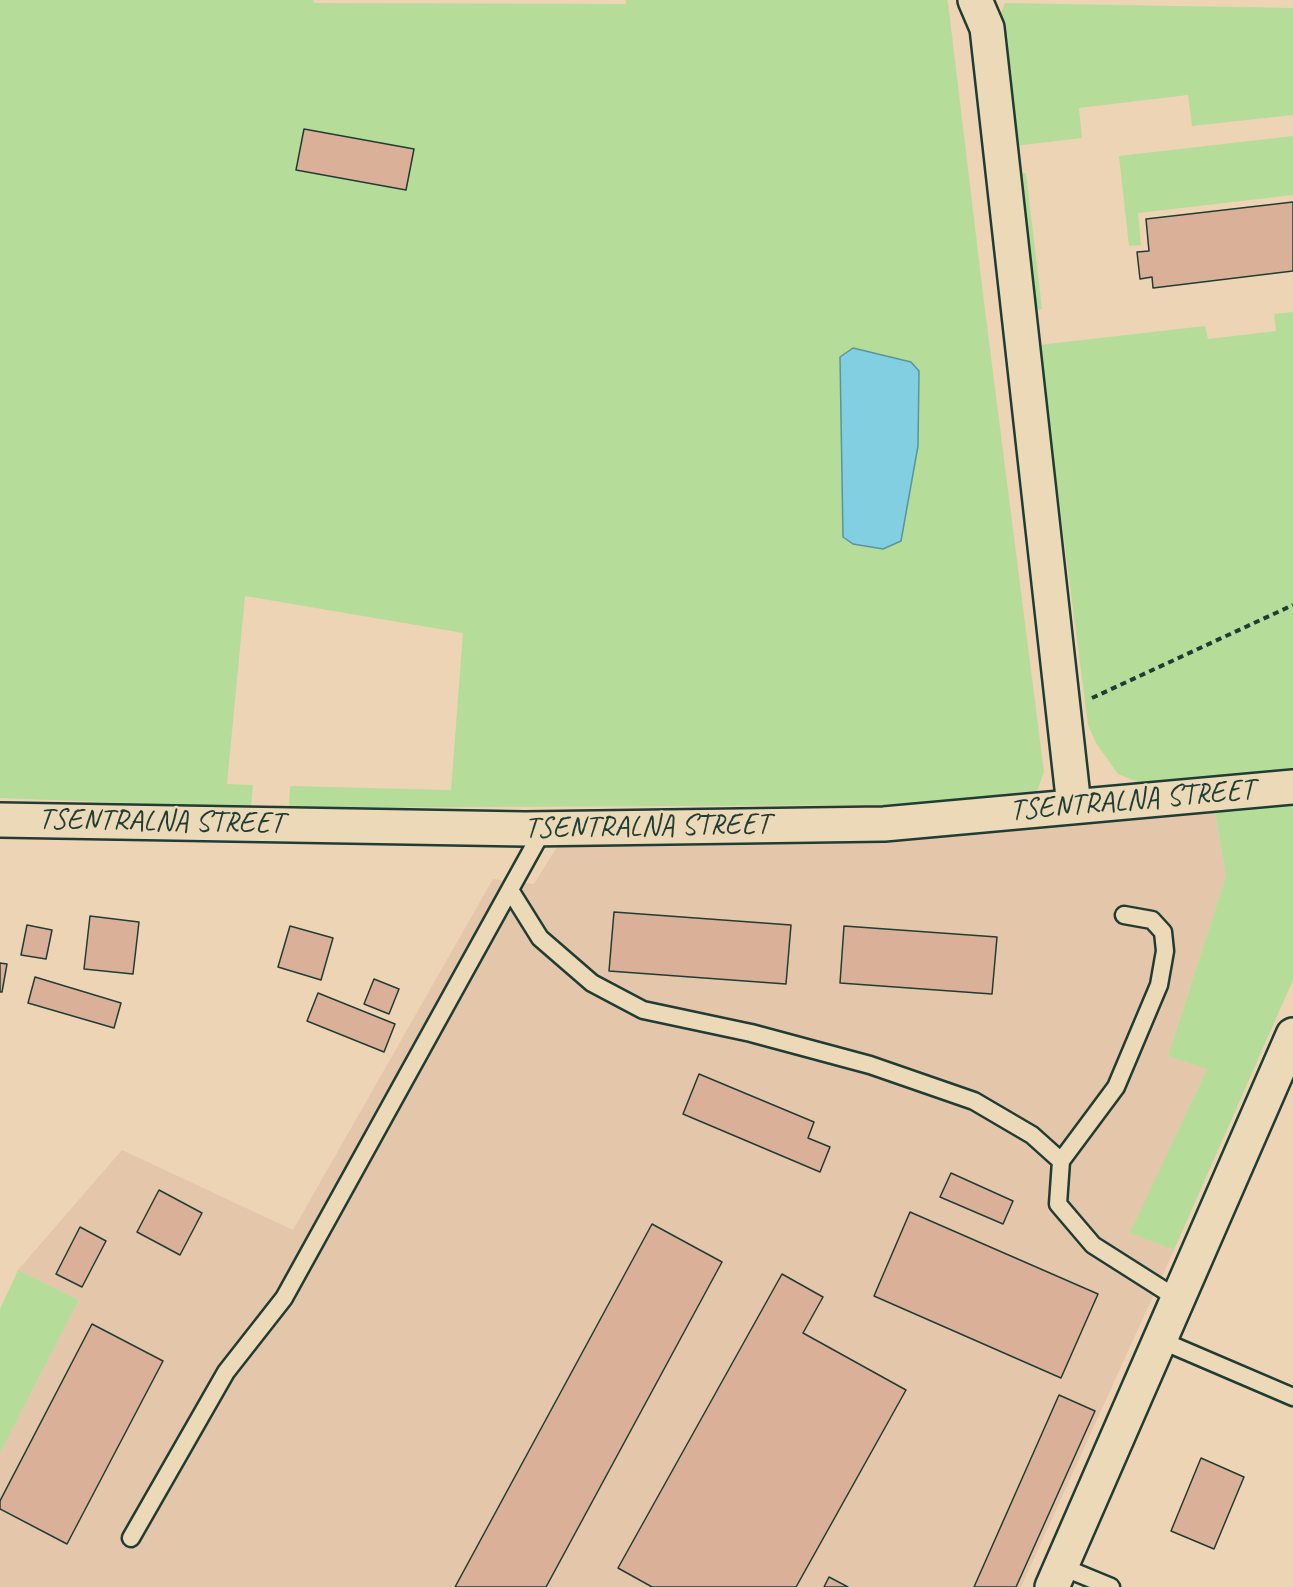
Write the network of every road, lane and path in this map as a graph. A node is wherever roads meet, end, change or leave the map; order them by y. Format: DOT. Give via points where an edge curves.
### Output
graph roads {
  1 [pos="977,0"];
  2 [pos="1293,605"];
  3 [pos="1064,712"];
  4 [pos="1293,787"];
  5 [pos="1074,806"];
  6 [pos="0,820"];
  7 [pos="544,828"];
  8 [pos="510,890"];
  9 [pos="1124,915"];
  10 [pos="1293,1035"];
  11 [pos="1061,1161"];
  12 [pos="1178,1299"];
  13 [pos="1161,1340"];
  14 [pos="1293,1397"];
  15 [pos="131,1538"];
  16 [pos="1056,1577"];
  17 [pos="1111,1587"];
  1 -- 3 [label="street" via="987,28"];
  2 -- 3 [label="path"];
  3 -- 5 [label="street"];
  4 -- 5 [label="street, TSENTRALNA STREET"];
  5 -- 7 [label="street, TSENTRALNA STREET" via="884,824"];
  6 -- 7 [label="street, TSENTRALNA STREET"];
  7 -- 8 [label="lane"];
  8 -- 11 [label="lane" via="540,938 592,983 643,1010 751,1033 870,1065 974,1101 1032,1135"];
  8 -- 15 [label="lane" via="284,1298 226,1372"];
  9 -- 11 [label="lane" via="1152,920 1163,932 1165,951 1159,985 1116,1087"];
  10 -- 12 [label="street"];
  11 -- 12 [label="lane" via="1058,1204 1093,1245"];
  12 -- 13 [label="street"];
  13 -- 14 [label="lane"];
  13 -- 16 [label="street"];
  16 -- 17 [label="lane"];
}
